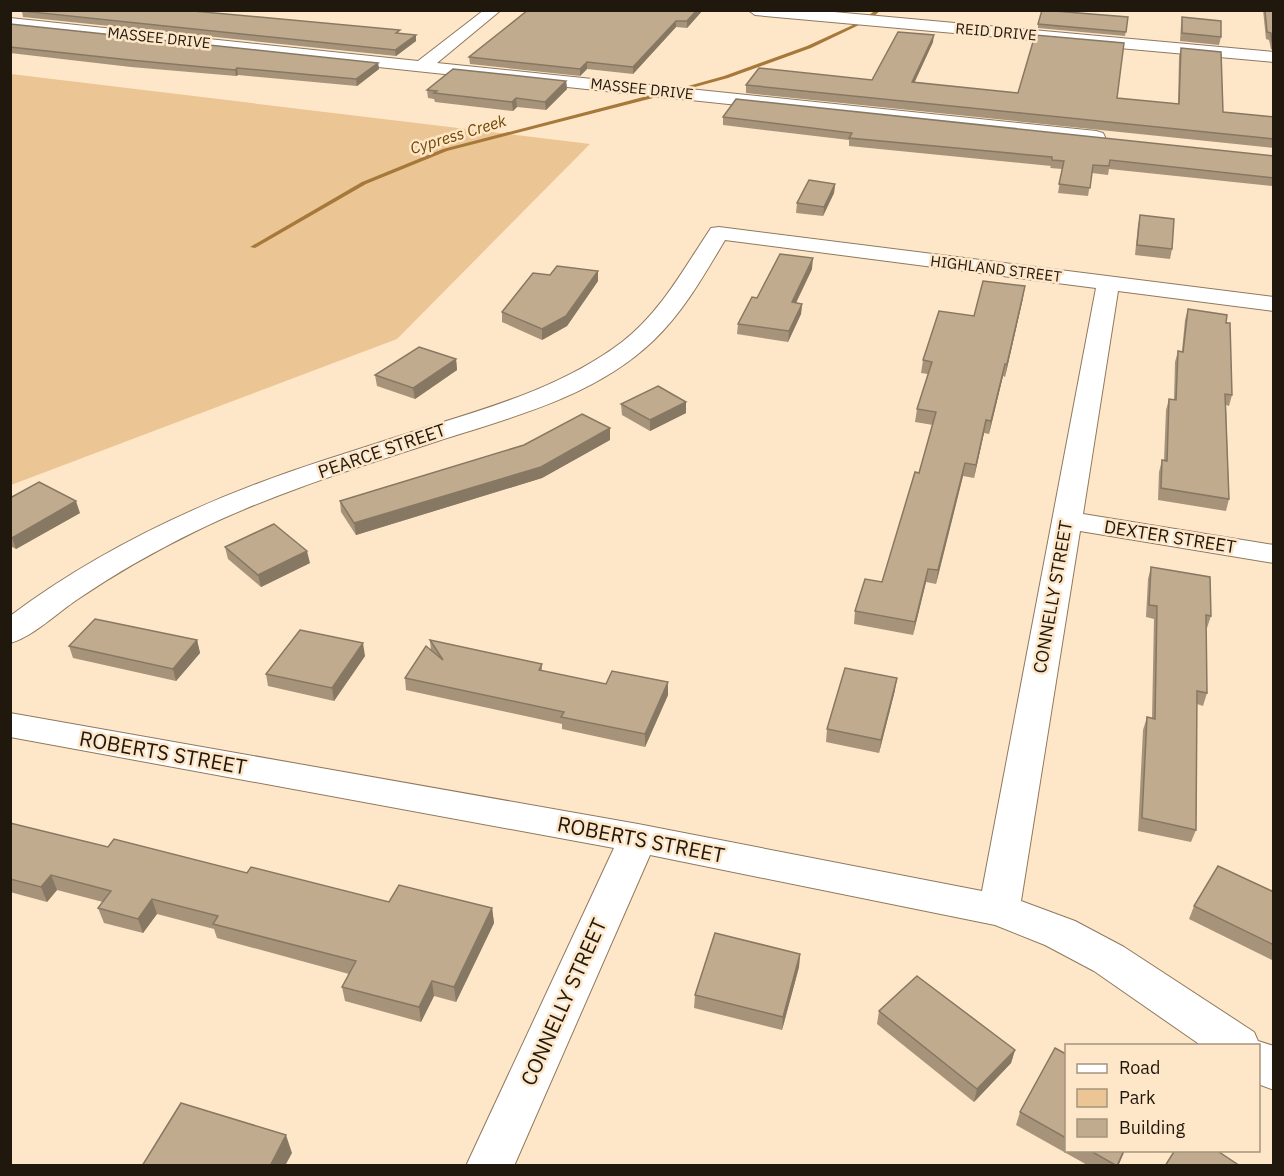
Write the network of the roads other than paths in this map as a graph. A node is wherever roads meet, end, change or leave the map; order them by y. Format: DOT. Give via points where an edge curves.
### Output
graph roads {
  1 [pos="494,10"];
  2 [pos="754,10"];
  3 [pos="10,22"];
  4 [pos="1274,57"];
  5 [pos="422,66"];
  6 [pos="1108,138"];
  7 [pos="719,233"];
  8 [pos="1108,283"];
  9 [pos="1274,304"];
  10 [pos="1067,520"];
  11 [pos="1274,554"];
  12 [pos="10,633"];
  13 [pos="10,725"];
  14 [pos="638,838"];
  15 [pos="999,910"];
  16 [pos="1235,1044"];
  17 [pos="1260,1060"];
  18 [pos="1274,1070"];
  19 [pos="490,1166"];
  1 -- 5 [label="street"];
  2 -- 4 [label="street, REID DRIVE"];
  3 -- 5 [label="street, MASSEE DRIVE"];
  5 -- 6 [label="street, MASSEE DRIVE"];
  7 -- 8 [label="street, HIGHLAND STREET"];
  7 -- 12 [label="street, PEARCE STREET" via="656,326 596,370 515,406 213,511 84,581"];
  8 -- 9 [label="street, HIGHLAND STREET"];
  8 -- 10 [label="street, CONNELLY STREET"];
  10 -- 11 [label="street, DEXTER STREET"];
  10 -- 15 [label="street, CONNELLY STREET"];
  13 -- 14 [label="street, ROBERTS STREET"];
  14 -- 15 [label="street, ROBERTS STREET"];
  14 -- 19 [label="street, CONNELLY STREET"];
  15 -- 16 [label="street, ROBERTS STREET" via="1060,933 1109,959"];
  17 -- 18 [label="street"];
}
